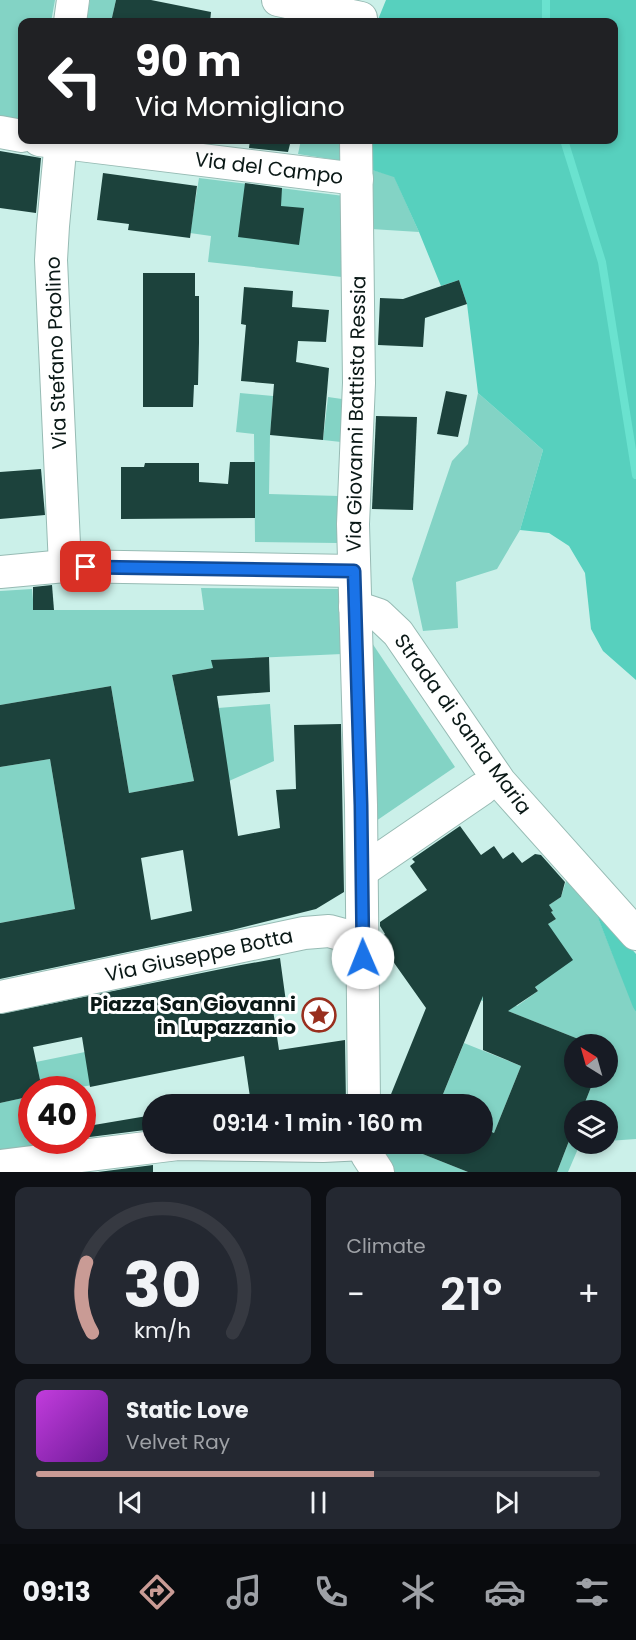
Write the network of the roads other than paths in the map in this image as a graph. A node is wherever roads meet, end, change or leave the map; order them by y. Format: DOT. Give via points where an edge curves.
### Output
graph roads {
  1 [pos="73,0"];
  2 [pos="278,0"];
  3 [pos="361,14"];
  4 [pos="71,18"];
  5 [pos="0,132"];
  6 [pos="18,135"];
  7 [pos="54,144"];
  8 [pos="78,144"];
  9 [pos="356,144"];
  10 [pos="357,179"];
  11 [pos="65,567"];
  12 [pos="354,571"];
  13 [pos="0,572"];
  14 [pos="355,607"];
  15 [pos="482,789"];
  16 [pos="362,871"];
  17 [pos="636,934"];
  18 [pos="362,939"];
  19 [pos="0,997"];
  20 [pos="364,1094"];
  21 [pos="142,1148"];
  22 [pos="366,1154"];
  23 [pos="0,1166"];
  24 [pos="378,1172"];
  1 -- 4 [label="street"];
  2 -- 3 [label="street"];
  5 -- 6 [label="street"];
  7 -- 11 [label="street, Via Stefano Paolino" via="51,260"];
  8 -- 10 [label="street, Via del Campo"];
  9 -- 10 [label="street, Via Giovanni Battista Ressia"];
  10 -- 12 [label="street, Via Giovanni Battista Ressia"];
  11 -- 12 [label="street"];
  11 -- 13 [label="street"];
  12 -- 14 [label="street, Via Giovanni Battista Ressia"];
  14 -- 16 [label="street, Via Giovanni Battista Ressia"];
  14 -- 17 [label="street, Strada di Santa Maria" via="379,615 398,633 500,782"];
  15 -- 16 [label="street"];
  16 -- 18 [label="street, Via Giovanni Battista Ressia"];
  18 -- 19 [label="street, Via Giuseppe Botta" via="329,931 304,933"];
  18 -- 20 [label="street, Via Giovanni Battista Ressia"];
  21 -- 23 [label="street"];
  22 -- 24 [label="street"];
}
